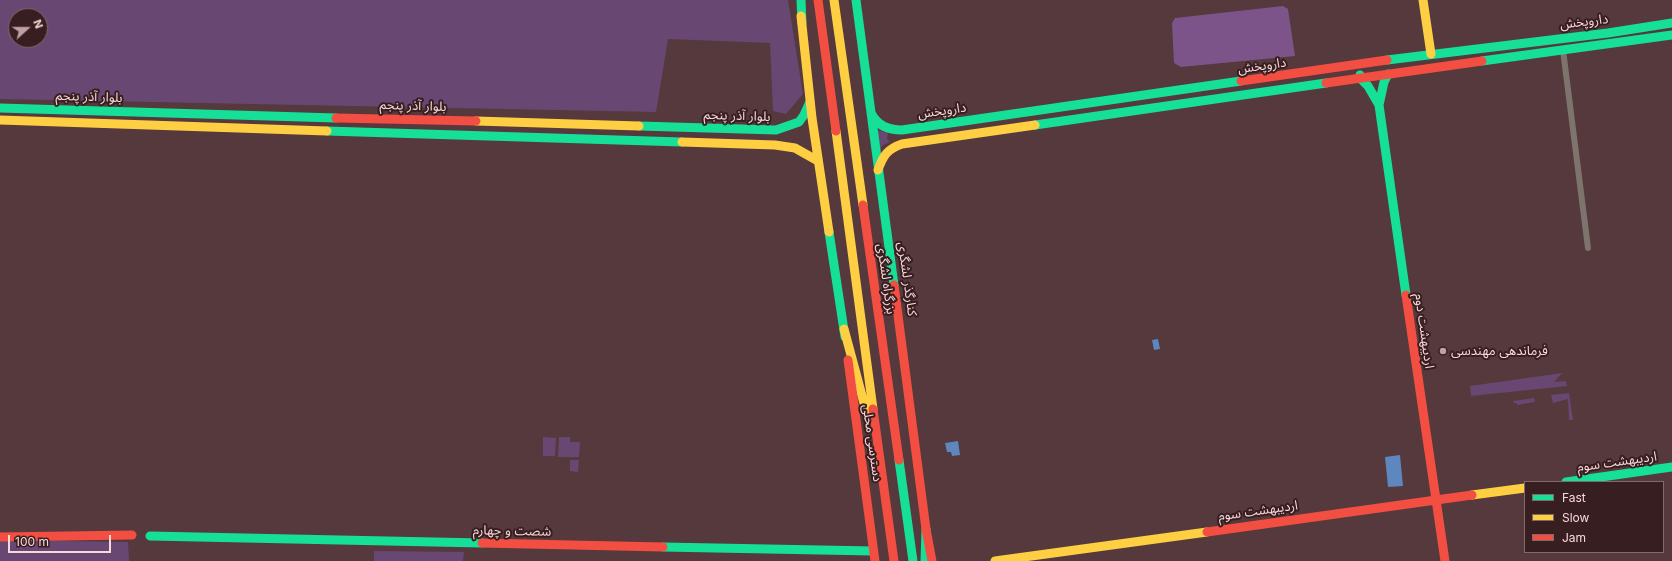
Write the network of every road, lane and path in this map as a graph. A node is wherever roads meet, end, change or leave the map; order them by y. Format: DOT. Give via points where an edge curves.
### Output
graph roads {
  1 [pos="800,0"];
  2 [pos="818,0"];
  3 [pos="834,0"];
  4 [pos="856,0"];
  5 [pos="1423,0"];
  6 [pos="1672,23"];
  7 [pos="1672,35"];
  8 [pos="1564,50"];
  9 [pos="1431,54"];
  10 [pos="1360,64"];
  11 [pos="1388,74"];
  12 [pos="1360,78"];
  13 [pos="810,102"];
  14 [pos="869,106"];
  15 [pos="1379,106"];
  16 [pos="0,108"];
  17 [pos="22,108"];
  18 [pos="0,120"];
  19 [pos="20,120"];
  20 [pos="902,130"];
  21 [pos="902,144"];
  22 [pos="818,161"];
  23 [pos="878,171"];
  24 [pos="1588,248"];
  25 [pos="844,329"];
  26 [pos="1672,467"];
  27 [pos="883,479"];
  28 [pos="1573,481"];
  29 [pos="1524,488"];
  30 [pos="1436,500"];
  31 [pos="926,528"];
  32 [pos="132,535"];
  33 [pos="150,536"];
  34 [pos="0,537"];
  35 [pos="873,551"];
  36 [pos="874,561"];
  37 [pos="894,561"];
  38 [pos="913,561"];
  39 [pos="925,561"];
  40 [pos="932,561"];
  41 [pos="995,561"];
  42 [pos="1445,561"];
  1 -- 13 [label="main road"];
  2 -- 27 [label="main road"];
  3 -- 38 [label="main road, بزرگراه لشگری"];
  4 -- 14 [label="main road, کنارگذر لشگری"];
  5 -- 9 [label="main road"];
  6 -- 9 [label="main road, داروپخش"];
  7 -- 8 [label="main road, داروپخش"];
  8 -- 11 [label="main road, داروپخش"];
  8 -- 24 [label="street"];
  9 -- 10 [label="main road, داروپخش"];
  10 -- 12 [label="main road"];
  10 -- 20 [label="main road, داروپخش"];
  11 -- 12 [label="main road, داروپخش"];
  11 -- 15 [label="main road, اردیبهشت دوم"];
  12 -- 15 [label="main road, اردیبهشت دوم" via="1373,93"];
  12 -- 21 [label="main road, داروپخش"];
  13 -- 17 [label="main road, بلوار آذر پنجم" via="803,120 776,130"];
  13 -- 22 [label="main road"];
  14 -- 20 [label="main road, داروپخش" via="874,120 880,126"];
  14 -- 23 [label="main road, کنارگذر لشگری"];
  15 -- 30 [label="main road, اردیبهشت دوم"];
  16 -- 17 [label="main road, بلوار آذر پنجم"];
  17 -- 19 [label="main road"];
  18 -- 19 [label="main road, بلوار آذر پنجم"];
  19 -- 22 [label="main road, بلوار آذر پنجم" via="775,145 795,148"];
  20 -- 21 [label="main road" via="899,139"];
  21 -- 23 [label="main road, داروپخش" via="891,147 884,153"];
  22 -- 25 [label="main road"];
  23 -- 31 [label="main road, کنارگذر لشگری"];
  25 -- 27 [label="main road"];
  25 -- 35 [label="main road, دسترسی محلی"];
  26 -- 28 [label="main road, اردیبهشت سوم"];
  27 -- 37 [label="main road"];
  29 -- 30 [label="main road, اردیبهشت سوم"];
  30 -- 41 [label="main road, اردیبهشت سوم"];
  30 -- 42 [label="main road, اردیبهشت دوم"];
  31 -- 39 [label="main road"];
  31 -- 40 [label="main road, کنارگذر لشگری"];
  32 -- 34 [label="main road"];
  33 -- 35 [label="main road, شصت و چهارم"];
  35 -- 36 [label="main road, دسترسی محلی"];
}
